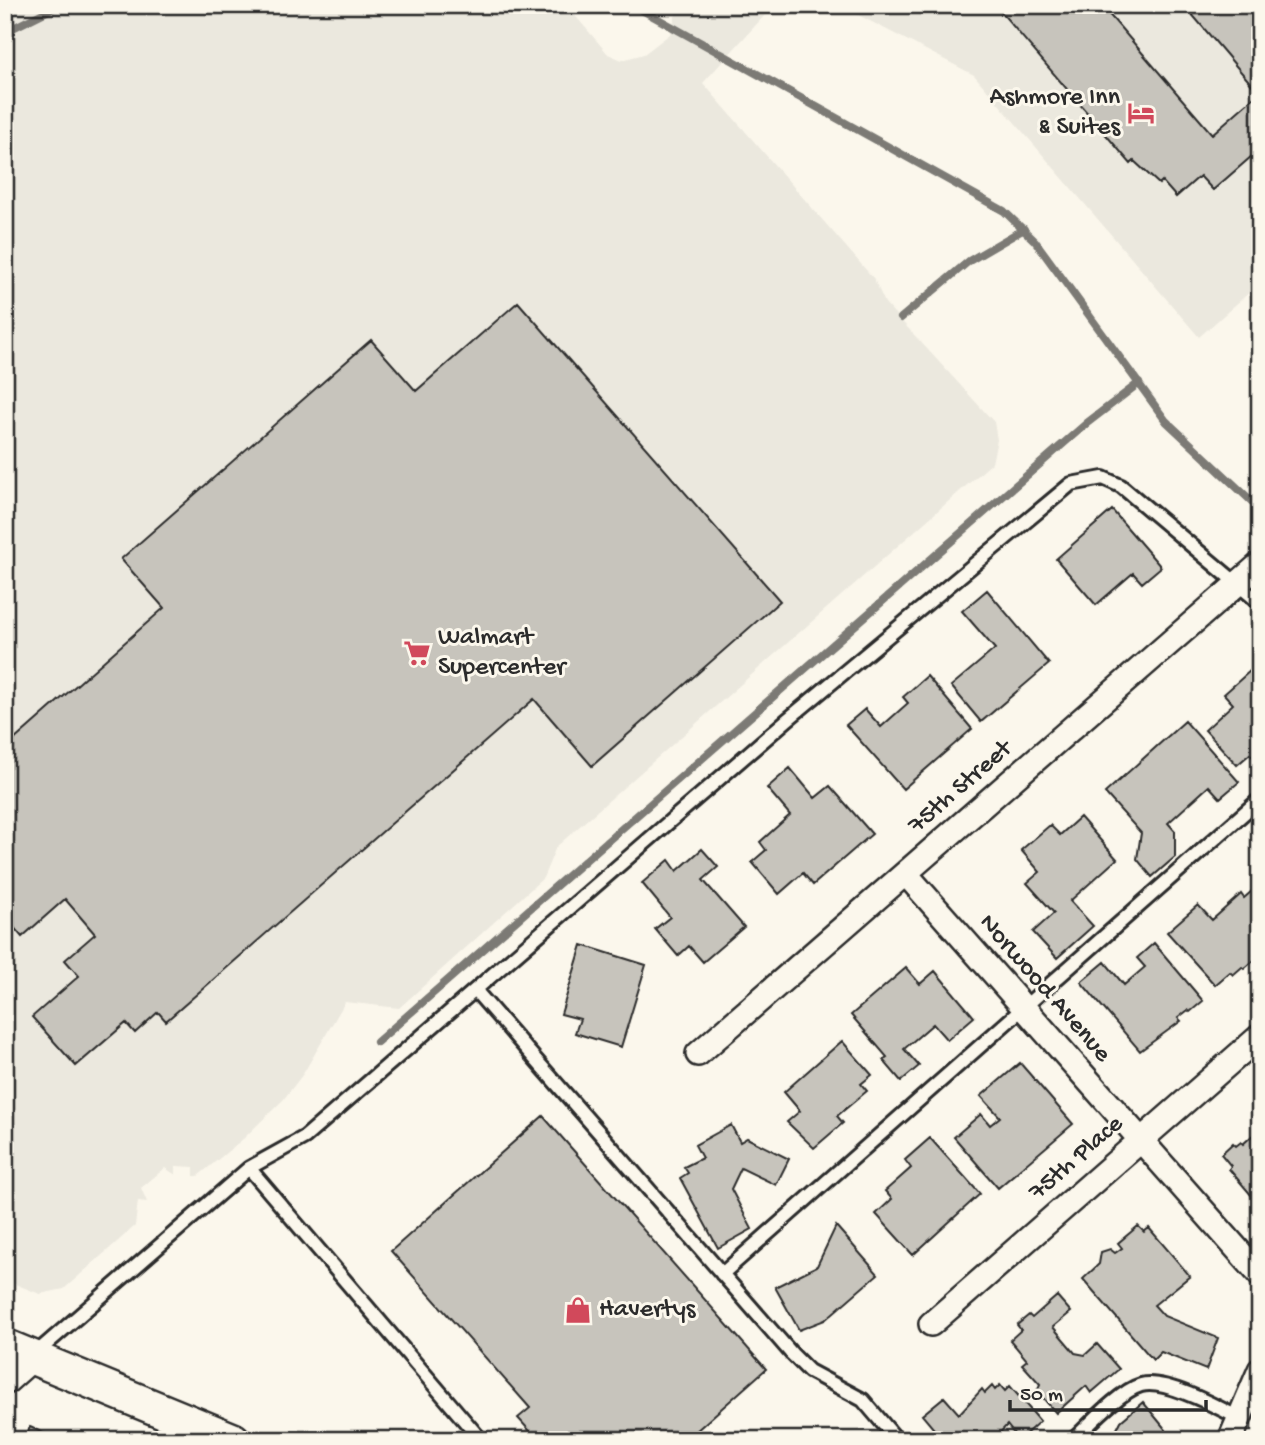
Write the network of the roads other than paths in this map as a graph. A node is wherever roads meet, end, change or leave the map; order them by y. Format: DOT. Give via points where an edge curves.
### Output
graph roads {
  1 [pos="1260,564"];
  2 [pos="1236,584"];
  3 [pos="1260,603"];
  4 [pos="1260,799"];
  5 [pos="906,874"];
  6 [pos="475,990"];
  7 [pos="1024,1009"];
  8 [pos="1260,1036"];
  9 [pos="698,1054"];
  10 [pos="1140,1142"];
  11 [pos="248,1168"];
  12 [pos="1259,1273"];
  13 [pos="722,1274"];
  14 [pos="931,1324"];
  15 [pos="19,1351"];
  16 [pos="1260,1370"];
  17 [pos="5,1380"];
  18 [pos="1239,1418"];
  19 [pos="233,1440"];
  20 [pos="481,1440"];
  21 [pos="897,1440"];
  22 [pos="1073,1440"];
  23 [pos="1230,1440"];
  1 -- 2 [label="street, 75th Street"];
  2 -- 3 [label="lane"];
  2 -- 5 [label="street, 75th Street"];
  2 -- 6 [label="lane" via="1121,486 1103,478 1071,484"];
  4 -- 7 [label="lane"];
  5 -- 7 [label="street, Norwood Avenue"];
  5 -- 9 [label="street, 75th Street"];
  6 -- 11 [label="lane" via="305,1137"];
  6 -- 13 [label="lane"];
  7 -- 10 [label="street, Norwood Avenue"];
  7 -- 13 [label="lane"];
  8 -- 10 [label="street, 75th Place"];
  10 -- 12 [label="street, Norwood Avenue"];
  10 -- 14 [label="street, 75th Place"];
  11 -- 15 [label="lane"];
  11 -- 20 [label="lane"];
  13 -- 21 [label="lane" via="809,1371 863,1400"];
  15 -- 17 [label="street"];
  15 -- 19 [label="main road"];
  16 -- 18 [label="street"];
  18 -- 22 [label="lane" via="1156,1384 1143,1384 1129,1390"];
  18 -- 23 [label="street"];
}
